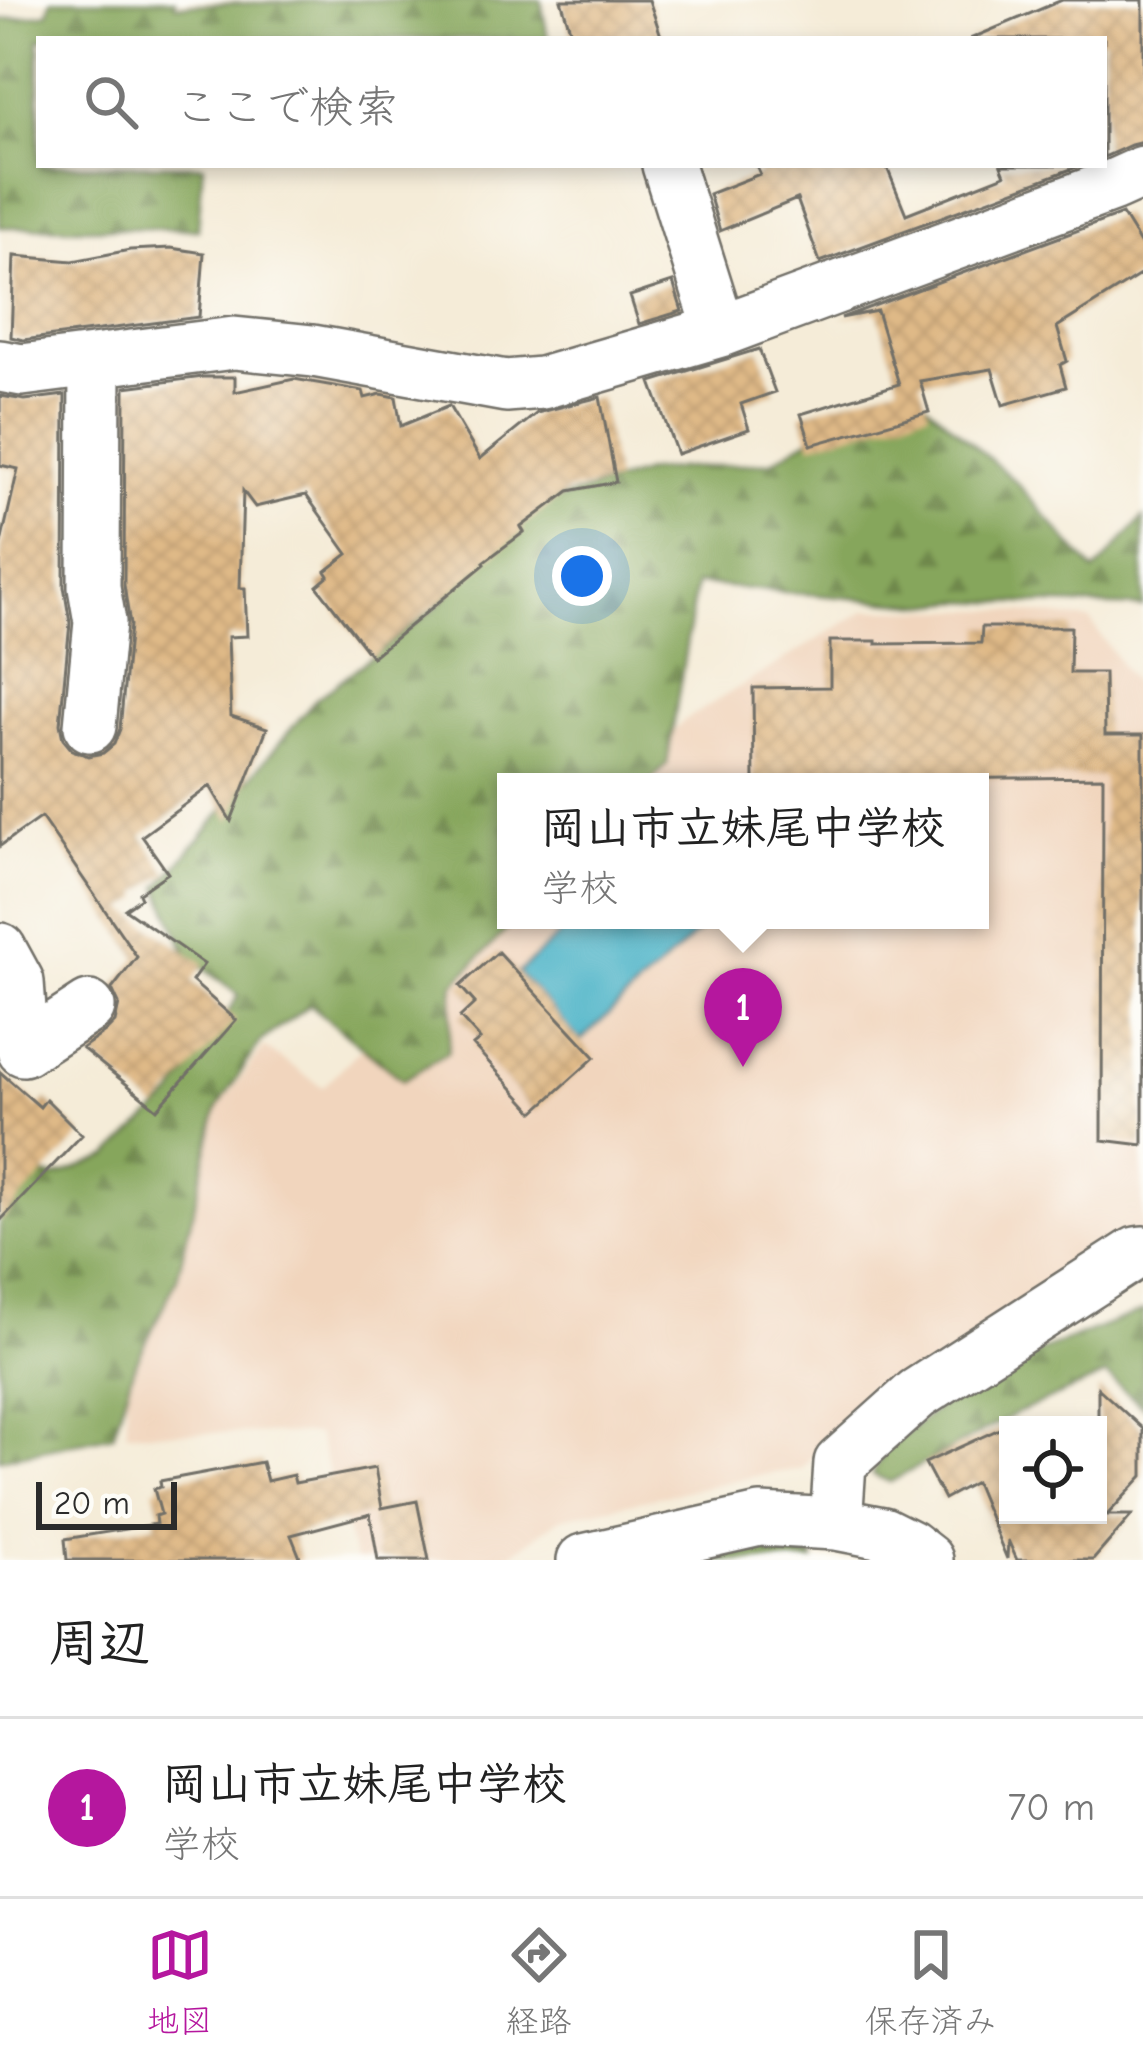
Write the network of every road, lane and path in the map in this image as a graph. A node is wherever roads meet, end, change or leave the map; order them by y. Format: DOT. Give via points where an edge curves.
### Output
graph roads {
  1 [pos="669,168"];
  2 [pos="1143,172"];
  3 [pos="720,331"];
  4 [pos="94,361"];
  5 [pos="0,366"];
  6 [pos="90,726"];
  7 [pos="0,949"];
  8 [pos="89,1007"];
  9 [pos="1143,1252"];
  10 [pos="836,1524"];
  11 [pos="583,1560"];
  12 [pos="927,1560"];
  1 -- 3 [label="street"];
  2 -- 3 [label="street"];
  3 -- 4 [label="street" via="542,383 506,386 234,343"];
  4 -- 5 [label="street"];
  4 -- 6 [label="street" via="100,622"];
  7 -- 8 [label="street" via="18,982 23,1050"];
  9 -- 10 [label="street" via="917,1394 841,1462"];
  10 -- 11 [label="street" via="760,1520"];
  10 -- 12 [label="street" via="884,1533"];
}
